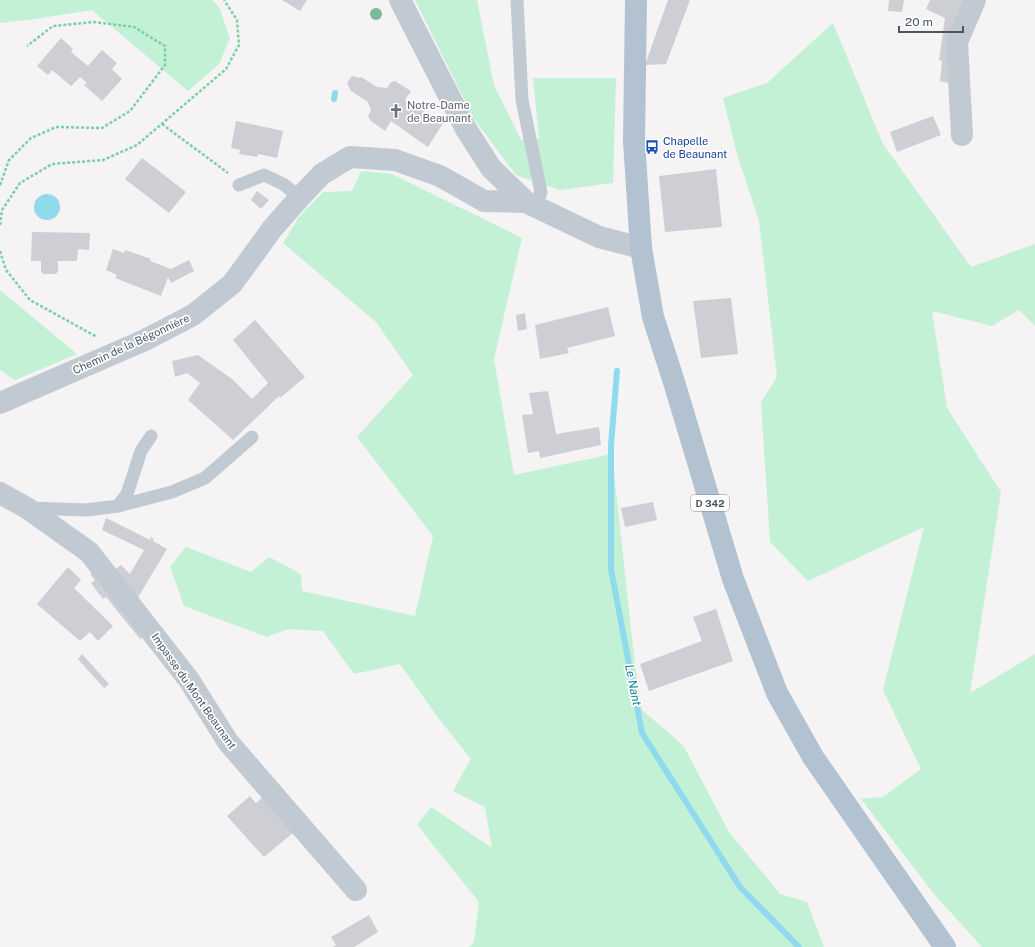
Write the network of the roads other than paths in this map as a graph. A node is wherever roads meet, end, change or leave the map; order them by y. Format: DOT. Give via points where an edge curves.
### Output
graph roads {
  1 [pos="400,0"];
  2 [pos="517,0"];
  3 [pos="975,0"];
  4 [pos="637,2"];
  5 [pos="962,135"];
  6 [pos="239,185"];
  7 [pos="300,197"];
  8 [pos="530,204"];
  9 [pos="641,248"];
  10 [pos="0,403"];
  11 [pos="151,436"];
  12 [pos="252,437"];
  13 [pos="0,494"];
  14 [pos="118,506"];
  15 [pos="27,508"];
  16 [pos="356,890"];
  17 [pos="945,947"];
  1 -- 8 [label="street" via="466,129 491,168"];
  2 -- 8 [label="lane" via="522,100 541,192"];
  3 -- 5 [label="street" via="957,42"];
  4 -- 9 [label="main road, D 342" via="634,141"];
  6 -- 7 [label="lane" via="264,175 283,184"];
  7 -- 8 [label="street, Chemin de la Bégonnière" via="322,174 350,157 395,160 440,176 484,200"];
  7 -- 10 [label="street, Chemin de la Bégonnière" via="272,229 232,284 194,315 122,350"];
  8 -- 9 [label="street" via="599,237"];
  9 -- 17 [label="main road, D 342" via="653,317 733,579 777,693 813,757"];
  11 -- 14 [label="lane" via="141,451 127,494"];
  12 -- 14 [label="lane" via="205,478 172,492"];
  13 -- 15 [label="street, Impasse du Mont Beaunant"];
  14 -- 15 [label="lane" via="86,510"];
  15 -- 16 [label="street, Impasse du Mont Beaunant" via="88,552 189,680 228,742"];
}
